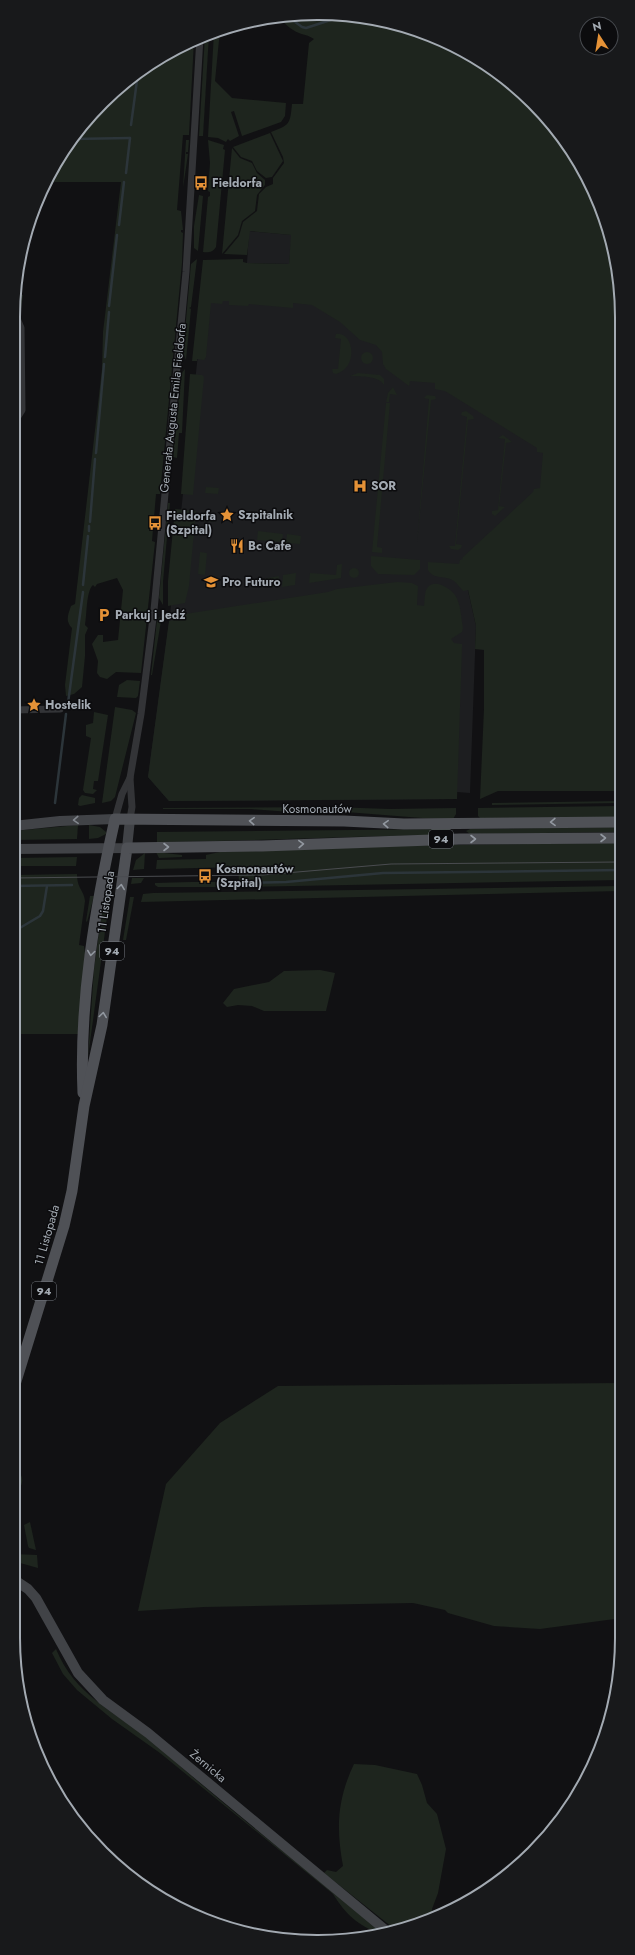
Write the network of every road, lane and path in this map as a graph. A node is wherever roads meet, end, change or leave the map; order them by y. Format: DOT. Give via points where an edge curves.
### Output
graph roads {
  1 [pos="200,45"];
  2 [pos="20,326"];
  3 [pos="20,413"];
  4 [pos="60,709"];
  5 [pos="20,710"];
  6 [pos="130,778"];
  7 [pos="115,819"];
  8 [pos="130,819"];
  9 [pos="615,822"];
  10 [pos="20,825"];
  11 [pos="615,838"];
  12 [pos="108,848"];
  13 [pos="127,848"];
  14 [pos="20,849"];
  15 [pos="84,1106"];
  16 [pos="20,1368"];
  17 [pos="20,1586"];
  18 [pos="383,1927"];
  1 -- 6 [label="street, Generała Augusta Emila Fieldorfa" via="186,272 168,468 146,680"];
  2 -- 3 [label="street"];
  4 -- 5 [label="street"];
  6 -- 7 [label="street, Generała Augusta Emila Fieldorfa" via="122,794"];
  6 -- 8 [label="street, Generała Augusta Emila Fieldorfa"];
  7 -- 8 [label="main road, Kosmonautów / 94"];
  7 -- 10 [label="street, Kosmonautów, one-way"];
  7 -- 12 [label="main road, 11 Listopada / 94"];
  9 -- 8 [label="main road, Kosmonautów / 94, one-way" via="404,824"];
  8 -- 13 [label="street, 11 Listopada"];
  13 -- 11 [label="main road, 94, one-way" via="460,839"];
  12 -- 13 [label="street"];
  12 -- 14 [label="street"];
  12 -- 15 [label="main road, 11 Listopada / 94, one-way" via="100,886 88,976 82,1060"];
  15 -- 13 [label="main road, 11 Listopada / 94, one-way" via="102,1025"];
  15 -- 16 [label="main road, 11 Listopada / 94" via="64,1226"];
  17 -- 18 [label="street, Żernicka" via="28,1589 36,1598 78,1673 103,1700 148,1732"];
}
